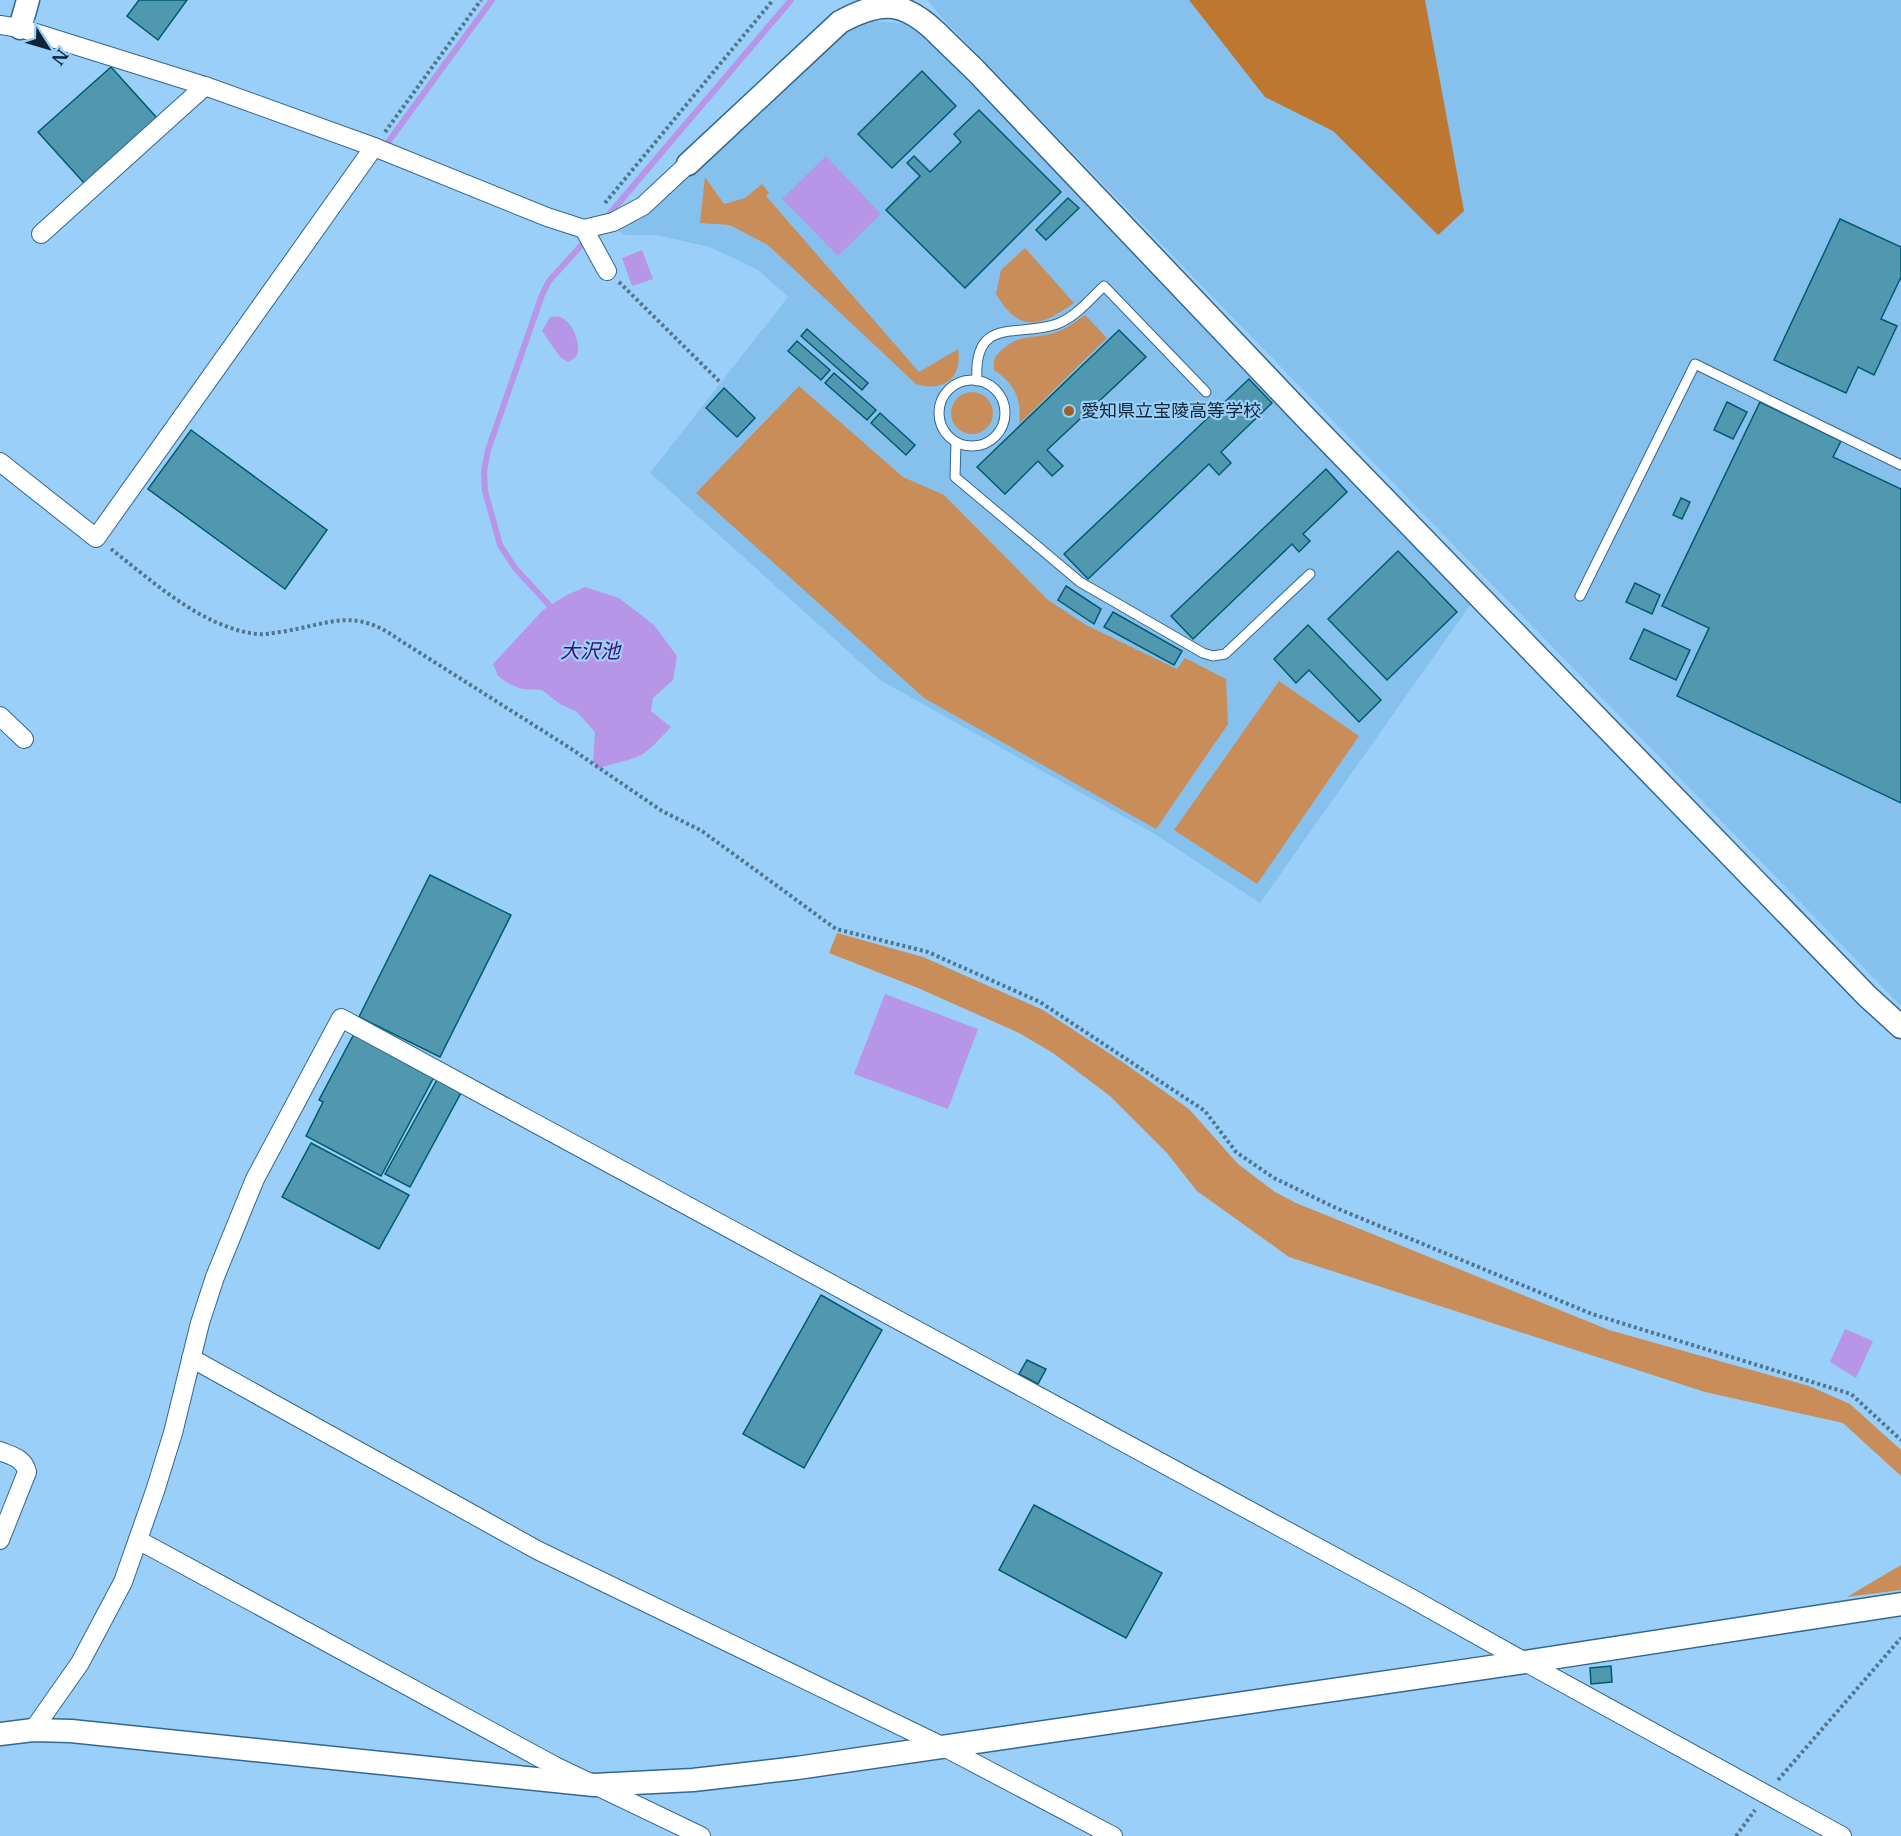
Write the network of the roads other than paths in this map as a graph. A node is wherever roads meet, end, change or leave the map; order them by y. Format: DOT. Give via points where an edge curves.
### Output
graph roads {
  1 [pos="28,0"];
  2 [pos="10,27"];
  3 [pos="205,86"];
  4 [pos="374,147"];
  5 [pos="688,164"];
  6 [pos="584,228"];
  7 [pos="41,234"];
  8 [pos="608,271"];
  9 [pos="977,381"];
  10 [pos="1206,392"];
  11 [pos="956,443"];
  12 [pos="0,462"];
  13 [pos="1901,465"];
  14 [pos="1310,574"];
  15 [pos="1580,596"];
  16 [pos="0,716"];
  17 [pos="24,739"];
  18 [pos="1901,1027"];
  19 [pos="191,1358"];
  20 [pos="0,1451"];
  21 [pos="0,1540"];
  22 [pos="138,1540"];
  23 [pos="1901,1604"];
  24 [pos="1524,1662"];
  25 [pos="33,1730"];
  26 [pos="0,1734"];
  27 [pos="942,1746"];
  28 [pos="594,1785"];
  29 [pos="701,1836"];
  30 [pos="1113,1836"];
  31 [pos="1842,1836"];
  1 -- 2 [label="street"];
  2 -- 3 [label="street"];
  3 -- 4 [label="street"];
  3 -- 7 [label="street"];
  4 -- 6 [label="street" via="547,217"];
  4 -- 12 [label="street" via="96,538"];
  5 -- 6 [label="street" via="643,207 613,222"];
  5 -- 18 [label="street" via="853,12 883,3 910,9 977,72 1315,427"];
  6 -- 8 [label="street"];
  9 -- 10 [label="lane" via="976,364 985,342 1009,330 1060,323 1079,311 1104,286"];
  9 -- 11 [label="lane" via="955,385 943,398 942,428"];
  9 -- 11 [label="lane" via="988,384 1001,396 1004,423 987,443"];
  11 -- 14 [label="lane" via="955,477 1080,582 1213,656 1224,654"];
  13 -- 15 [label="lane" via="1695,364"];
  16 -- 17 [label="street"];
  19 -- 22 [label="street" via="173,1433"];
  19 -- 24 [label="street" via="215,1277 255,1179 341,1018"];
  19 -- 27 [label="street" via="537,1550"];
  20 -- 21 [label="street" via="20,1459 27,1472"];
  22 -- 25 [label="street" via="123,1582 81,1664"];
  22 -- 28 [label="street"];
  23 -- 24 [label="street"];
  24 -- 27 [label="street"];
  24 -- 31 [label="street"];
  25 -- 26 [label="street"];
  25 -- 28 [label="street"];
  27 -- 28 [label="street" via="774,1771"];
  27 -- 30 [label="street"];
  28 -- 29 [label="street"];
}
